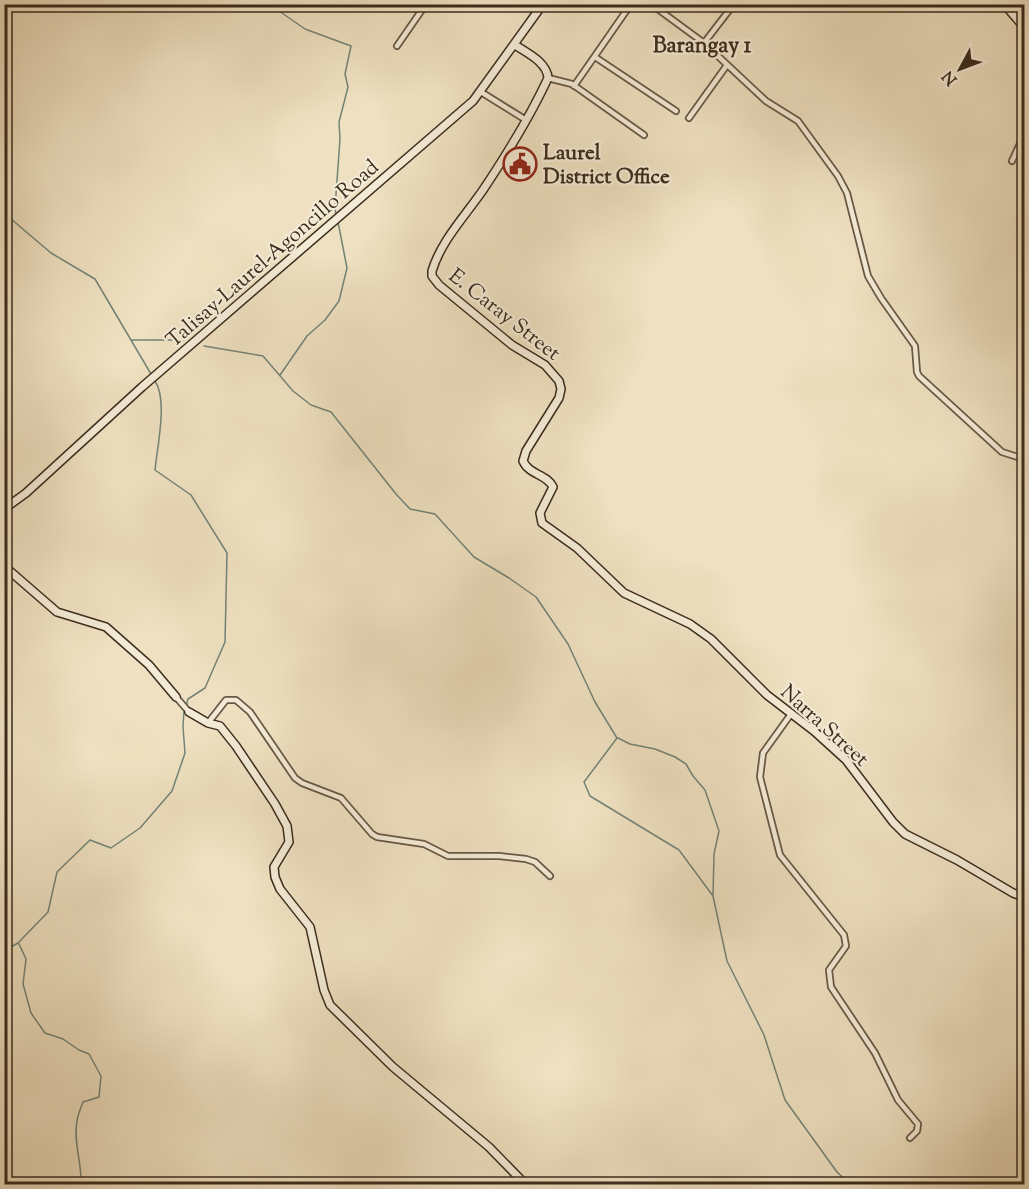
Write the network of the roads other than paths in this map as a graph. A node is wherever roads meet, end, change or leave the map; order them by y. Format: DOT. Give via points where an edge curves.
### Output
graph roads {
  1 [pos="426,4"];
  2 [pos="543,4"];
  3 [pos="631,4"];
  4 [pos="651,4"];
  5 [pos="733,5"];
  6 [pos="1008,5"];
  7 [pos="1024,27"];
  8 [pos="704,43"];
  9 [pos="515,45"];
  10 [pos="397,46"];
  11 [pos="595,57"];
  12 [pos="727,65"];
  13 [pos="548,78"];
  14 [pos="574,86"];
  15 [pos="481,92"];
  16 [pos="676,111"];
  17 [pos="689,118"];
  18 [pos="526,120"];
  19 [pos="644,135"];
  20 [pos="1024,135"];
  21 [pos="1012,161"];
  22 [pos="1024,459"];
  23 [pos="4,509"];
  24 [pos="4,566"];
  25 [pos="631,597"];
  26 [pos="176,696"];
  27 [pos="189,712"];
  28 [pos="791,714"];
  29 [pos="208,723"];
  30 [pos="550,876"];
  31 [pos="1024,897"];
  32 [pos="910,1138"];
  33 [pos="525,1185"];
  1 -- 10 [label="street"];
  2 -- 9 [label="street, Talisay-Laurel-Agoncillo Road"];
  3 -- 11 [label="street"];
  4 -- 8 [label="street"];
  5 -- 8 [label="street"];
  6 -- 7 [label="street"];
  8 -- 12 [label="street"];
  9 -- 13 [label="street" via="541,62"];
  9 -- 15 [label="street, Talisay-Laurel-Agoncillo Road"];
  11 -- 14 [label="street"];
  11 -- 16 [label="street"];
  12 -- 17 [label="street"];
  12 -- 22 [label="street" via="766,101 798,121 838,176 847,193 868,276 915,346 919,376 1002,452"];
  13 -- 14 [label="street"];
  13 -- 18 [label="street"];
  14 -- 19 [label="street"];
  15 -- 18 [label="street"];
  15 -- 23 [label="street, Talisay-Laurel-Agoncillo Road"];
  18 -- 25 [label="street, E. Caray Street" via="445,244 432,276 512,345 546,365 559,381 559,398 523,461 553,488 540,518"];
  20 -- 21 [label="street"];
  24 -- 26 [label="street" via="57,612 106,627 149,665"];
  25 -- 28 [label="street, Narra Street" via="702,631"];
  26 -- 27 [label="street"];
  27 -- 29 [label="street"];
  28 -- 31 [label="street, Narra Street" via="846,760 905,834"];
  28 -- 32 [label="street" via="763,753 760,777 780,855 844,935 846,946 829,970 831,987 875,1053 898,1100 918,1124"];
  29 -- 30 [label="street" via="226,700 236,700 250,712 295,778 341,798 377,837 424,844 448,856 526,859"];
  29 -- 33 [label="street" via="220,726 236,746 287,826 289,842 274,867 275,877 310,927 330,1005 393,1067 489,1147"];
}
